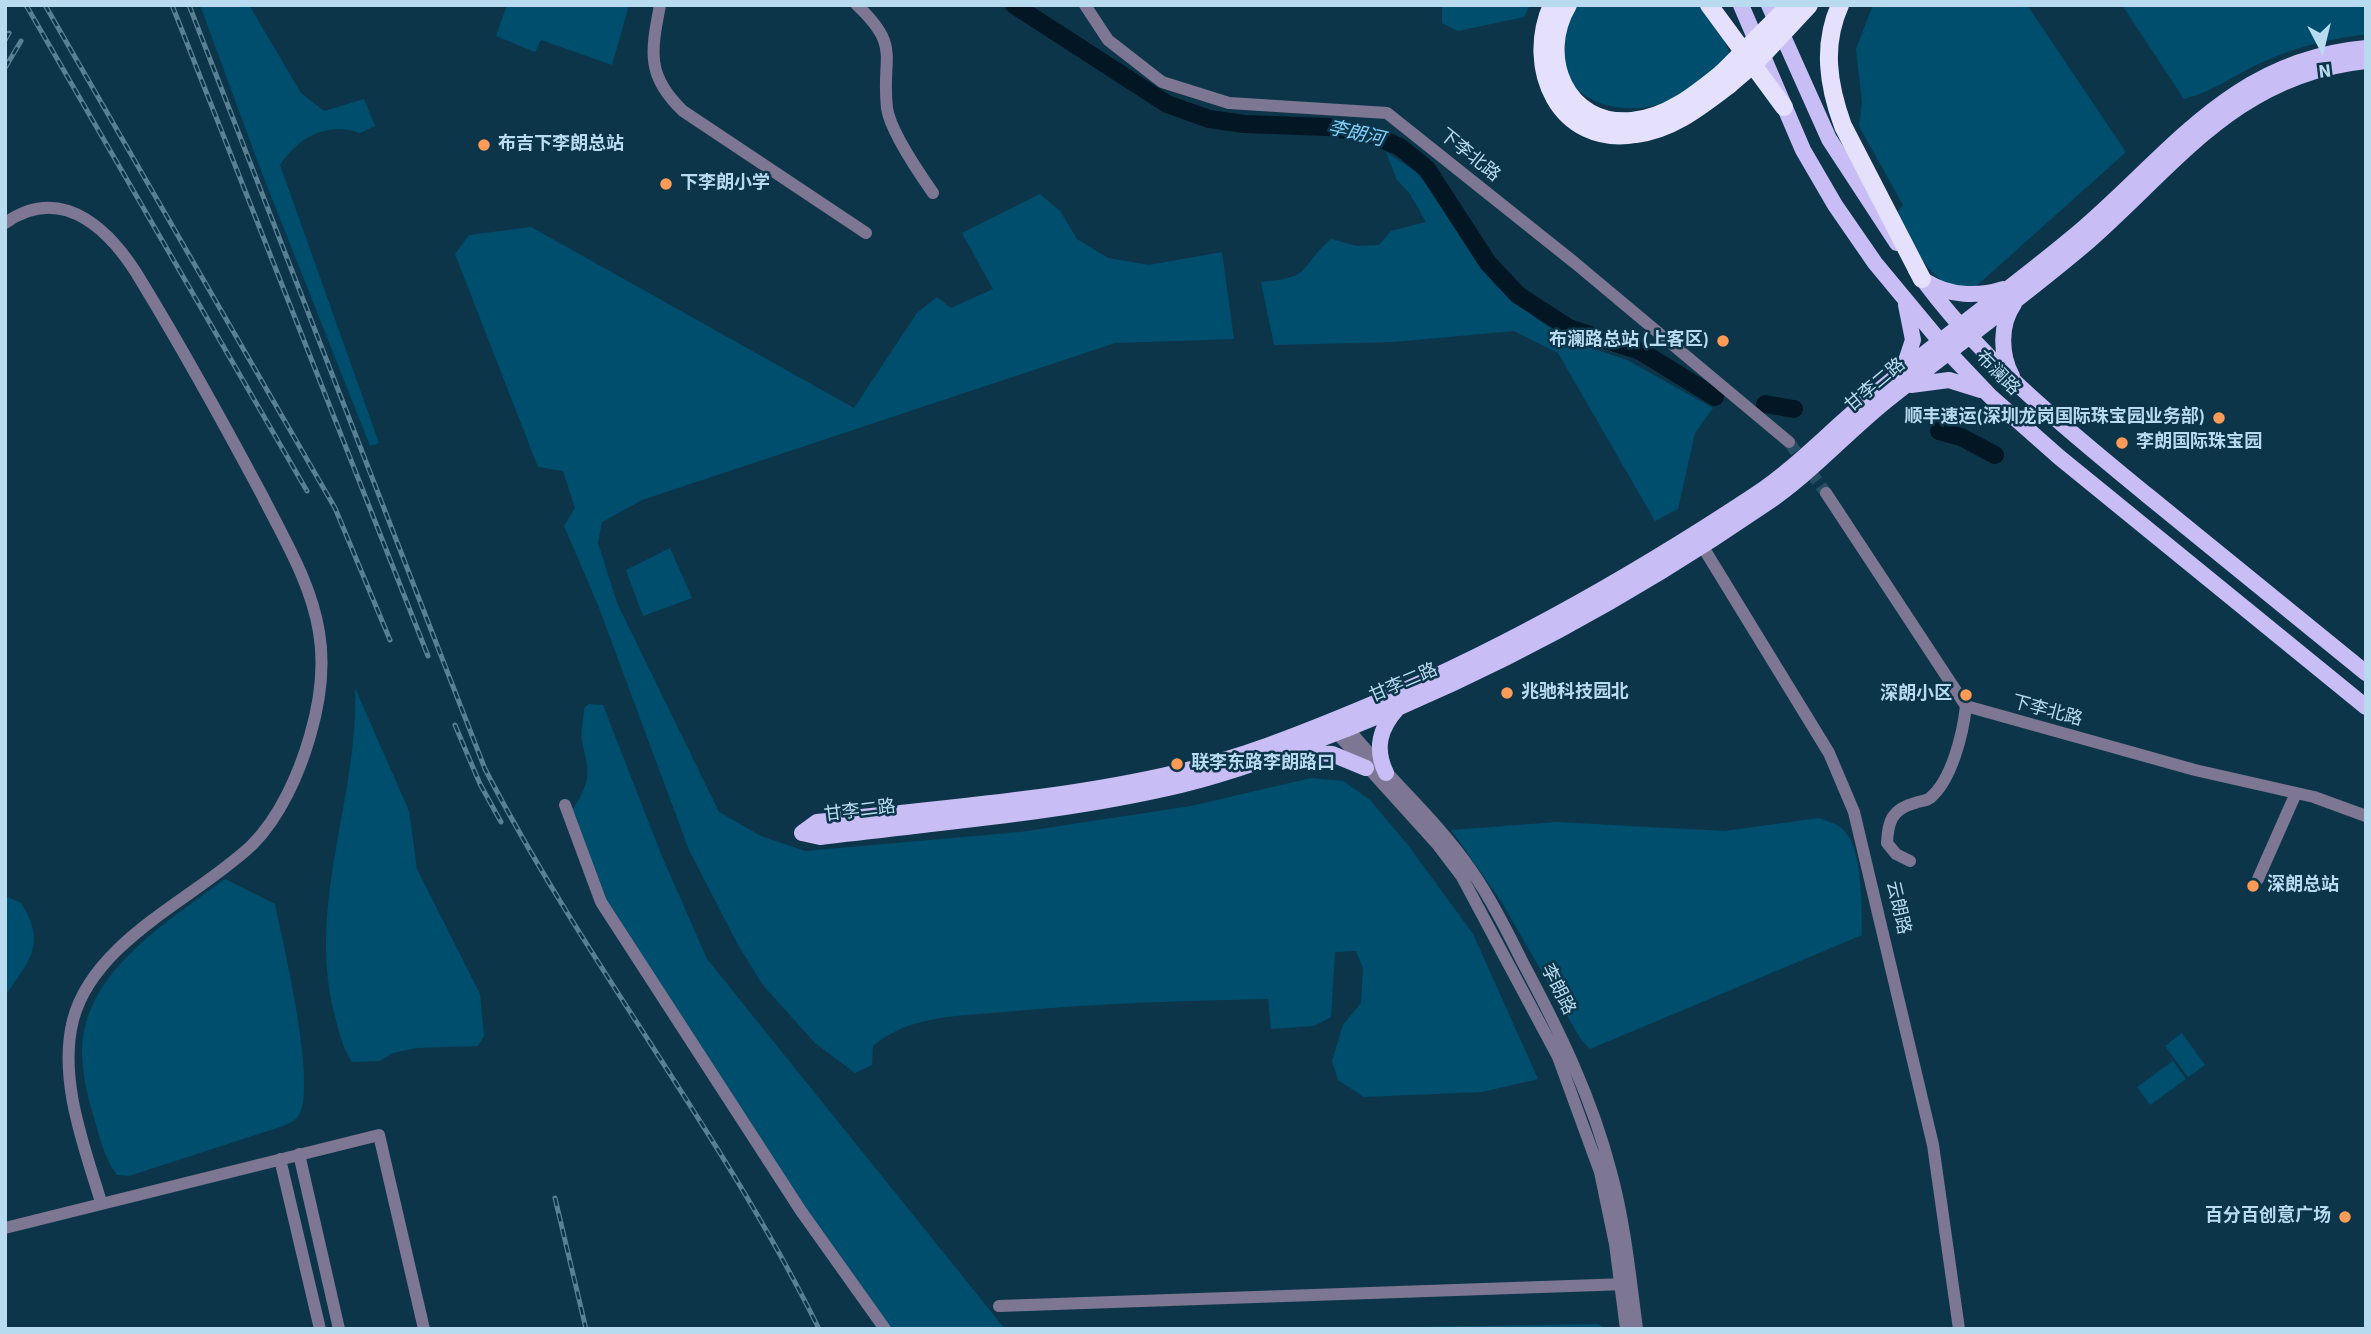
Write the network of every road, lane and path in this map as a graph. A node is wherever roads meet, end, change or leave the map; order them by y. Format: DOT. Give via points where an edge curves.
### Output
graph roads {
  1 [pos="660,5"];
  2 [pos="857,5"];
  3 [pos="1085,5"];
  4 [pos="1552,5"];
  5 [pos="1568,5"];
  6 [pos="1709,5"];
  7 [pos="1741,5"];
  8 [pos="1769,5"];
  9 [pos="1790,5"];
  10 [pos="1809,5"];
  11 [pos="1840,5"];
  12 [pos="2366,48"];
  13 [pos="2366,61"];
  14 [pos="1725,79"];
  15 [pos="1784,107"];
  16 [pos="933,193"];
  17 [pos="5,223"];
  18 [pos="866,233"];
  19 [pos="1922,279"];
  20 [pos="2015,291"];
  21 [pos="1902,296"];
  22 [pos="1965,331"];
  23 [pos="1944,347"];
  24 [pos="1901,382"];
  25 [pos="2016,384"];
  26 [pos="1990,396"];
  27 [pos="1788,442"];
  28 [pos="1826,493"];
  29 [pos="1698,540"];
  30 [pos="2366,673"];
  31 [pos="1966,706"];
  32 [pos="2366,707"];
  33 [pos="1397,709"];
  34 [pos="1338,725"];
  35 [pos="1278,755"];
  36 [pos="1366,768"];
  37 [pos="1386,773"];
  38 [pos="2295,793"];
  39 [pos="565,805"];
  40 [pos="2366,816"];
  41 [pos="1910,861"];
  42 [pos="2258,879"];
  43 [pos="299,1154"];
  44 [pos="280,1159"];
  45 [pos="101,1202"];
  46 [pos="5,1228"];
  47 [pos="1626,1284"];
  48 [pos="999,1306"];
  49 [pos="320,1329"];
  50 [pos="339,1329"];
  51 [pos="425,1329"];
  52 [pos="885,1329"];
  53 [pos="1626,1329"];
  54 [pos="1637,1329"];
  55 [pos="1959,1329"];
  1 -- 18 [label="street" via="653,60 656,78 667,96 682,111"];
  2 -- 16 [label="street" via="885,39 889,116"];
  3 -- 27 [label="street, 下李北路" via="1108,40 1162,82 1229,103 1387,113"];
  4 -- 14 [label="highway" via="1540,43 1543,71 1550,92 1581,125 1601,133 1638,134 1676,122"];
  5 -- 14 [label="highway" via="1554,42 1555,65 1562,86 1587,112 1622,121 1658,115"];
  6 -- 15 [label="highway"];
  7 -- 15 [label="main road, 布澜路"];
  8 -- 19 [label="main road, 布澜路" via="1829,139"];
  9 -- 14 [label="highway, bridge"];
  10 -- 14 [label="highway, bridge" via="1756,62"];
  11 -- 19 [label="highway" via="1828,51 1834,102"];
  12 -- 20 [label="main road, 甘李二路" via="2298,64 2241,90 2207,112"];
  13 -- 20 [label="main road, 甘李二路" via="2302,76 2245,102 2215,122 2082,246"];
  15 -- 21 [label="main road, 布澜路" via="1835,205"];
  17 -- 45 [label="street" via="37,209 77,213 99,227 141,280 221,418 291,553 315,611 322,656 321,687 303,759 273,819 252,844 114,952 78,1004 71,1034 70,1077"];
  19 -- 20 [label="main road" via="1966,294"];
  19 -- 22 [label="main road, 布澜路"];
  20 -- 22 [label="main road, 甘李二路"];
  20 -- 25 [label="main road" via="2003,339"];
  21 -- 23 [label="main road, 布澜路"];
  21 -- 24 [label="main road" via="1913,340"];
  22 -- 23 [label="main road, 甘李二路"];
  22 -- 25 [label="main road, 布澜路"];
  23 -- 24 [label="main road, 甘李二路"];
  23 -- 26 [label="main road, 布澜路"];
  24 -- 26 [label="main road" via="1949,380 1977,387"];
  24 -- 29 [label="main road, 甘李二路" via="1793,485"];
  25 -- 30 [label="main road, 布澜路"];
  26 -- 32 [label="main road, 布澜路"];
  28 -- 31 [label="street"];
  29 -- 33 [label="main road, 甘李二路" via="1524,651"];
  29 -- 34 [label="main road, 甘李二路" via="1517,638"];
  29 -- 55 [label="street, 云朗路" via="1829,753 1854,812 1933,1145"];
  31 -- 38 [label="street, 下李北路"];
  31 -- 41 [label="street" via="1963,731 1937,790 1929,800 1897,810 1889,819 1887,843"];
  33 -- 34 [label="main road, 甘李二路"];
  33 -- 37 [label="main road" via="1381,730 1379,741"];
  34 -- 35 [label="main road, 甘李二路"];
  34 -- 35 [label="main road, 甘李二路" via="1177,772 1065,792 817,822 802,833 820,837 1066,806 1180,785"];
  34 -- 36 [label="street, 李朗路"];
  34 -- 37 [label="street, 李朗路"];
  35 -- 36 [label="main road" via="1332,754"];
  36 -- 47 [label="street, 李朗路" via="1462,877 1558,1057 1600,1172"];
  37 -- 47 [label="street, 李朗路" via="1472,872 1568,1052 1589,1099 1612,1173"];
  38 -- 40 [label="street, 下李北路"];
  38 -- 42 [label="street"];
  39 -- 52 [label="street" via="601,902 801,1211"];
  43 -- 44 [label="street"];
  43 -- 50 [label="street"];
  43 -- 51 [label="street" via="379,1135"];
  44 -- 45 [label="street"];
  44 -- 49 [label="street"];
  45 -- 46 [label="street"];
  47 -- 48 [label="street"];
  47 -- 53 [label="street, 李朗路"];
  47 -- 54 [label="street, 李朗路"];
}
